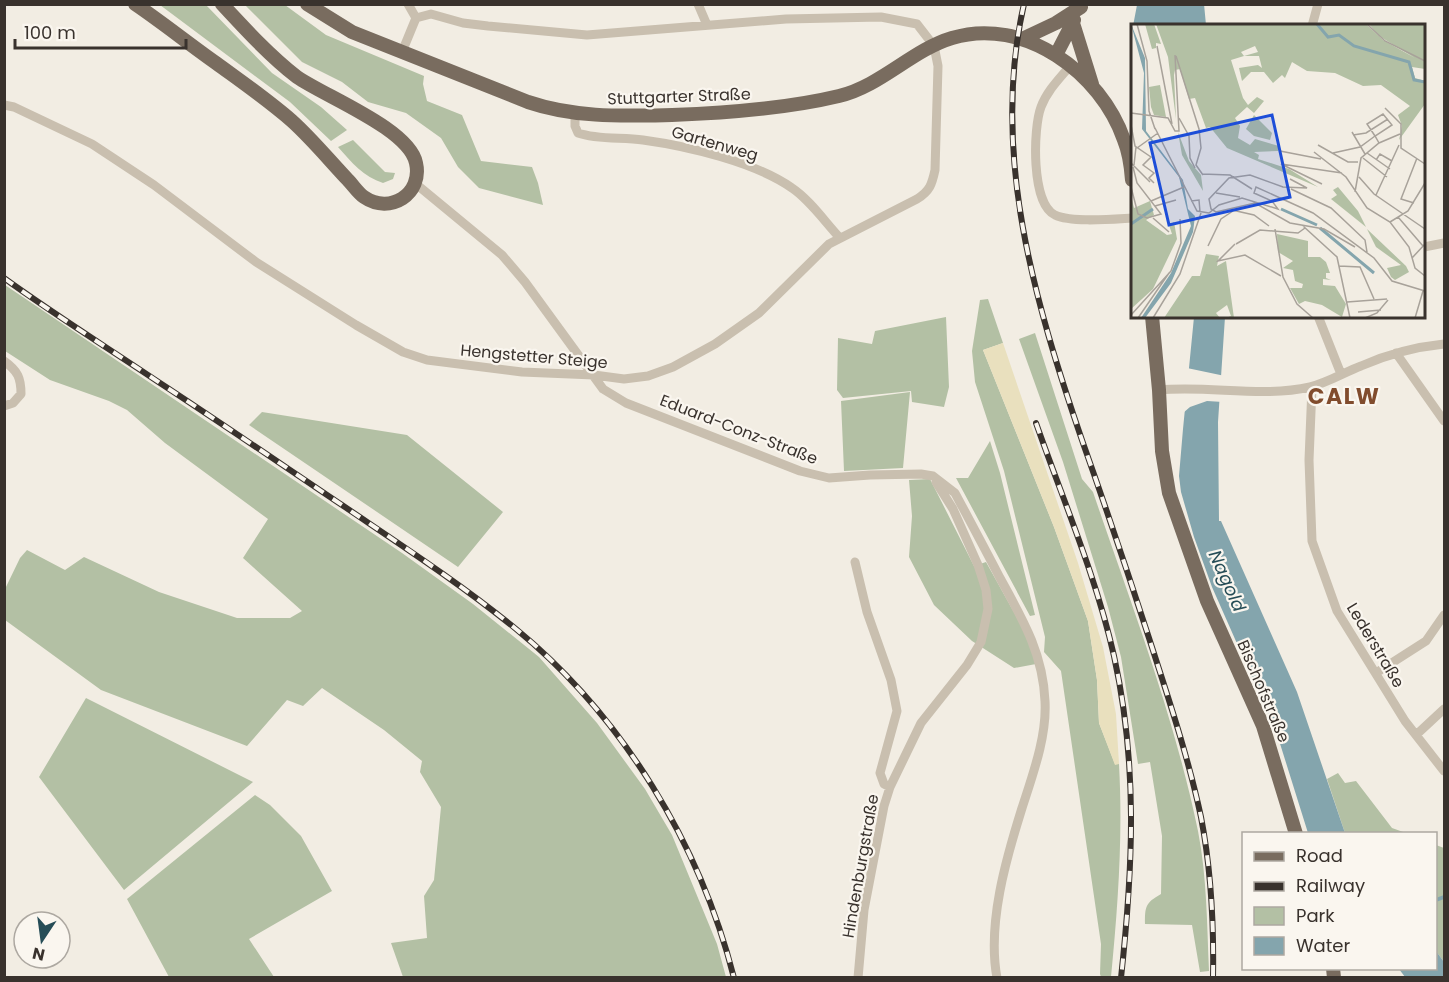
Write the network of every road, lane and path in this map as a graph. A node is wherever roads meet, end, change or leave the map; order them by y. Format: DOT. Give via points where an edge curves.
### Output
graph roads {
  1 [pos="135,4"];
  2 [pos="222,4"];
  3 [pos="307,4"];
  4 [pos="408,4"];
  5 [pos="698,4"];
  6 [pos="1318,4"];
  7 [pos="1082,6"];
  8 [pos="416,18"];
  9 [pos="1073,23"];
  10 [pos="1313,24"];
  11 [pos="707,25"];
  12 [pos="1022,39"];
  13 [pos="934,46"];
  14 [pos="402,52"];
  15 [pos="1056,55"];
  16 [pos="1070,66"];
  17 [pos="1093,85"];
  18 [pos="4,105"];
  19 [pos="575,114"];
  20 [pos="1131,175"];
  21 [pos="416,184"];
  22 [pos="1131,218"];
  23 [pos="840,238"];
  24 [pos="1444,243"];
  25 [pos="1425,247"];
  26 [pos="1152,318"];
  27 [pos="1319,318"];
  28 [pos="1444,344"];
  29 [pos="1396,353"];
  30 [pos="4,361"];
  31 [pos="1341,374"];
  32 [pos="594,375"];
  33 [pos="1312,387"];
  34 [pos="1159,390"];
  35 [pos="4,406"];
  36 [pos="1444,421"];
  37 [pos="933,476"];
  38 [pos="855,562"];
  39 [pos="1444,615"];
  40 [pos="1376,673"];
  41 [pos="1444,709"];
  42 [pos="1416,735"];
  43 [pos="1444,771"];
  44 [pos="890,787"];
  45 [pos="1295,832"];
  46 [pos="858,978"];
  47 [pos="997,978"];
  1 -- 21 [label="main road" via="292,122 364,197 387,204 408,196"];
  2 -- 21 [label="main road" via="298,77 406,144 415,158"];
  3 -- 14 [label="main road, Stuttgarter Straße" via="352,32"];
  4 -- 8 [label="street"];
  5 -- 11 [label="street"];
  6 -- 10 [label="street"];
  7 -- 9 [label="main road"];
  7 -- 12 [label="main road"];
  8 -- 11 [label="street" via="431,14 463,23 587,35"];
  8 -- 14 [label="street"];
  9 -- 15 [label="main road"];
  9 -- 17 [label="main road"];
  11 -- 13 [label="street" via="881,17 917,24"];
  12 -- 13 [label="main road, Stuttgarter Straße" via="973,34"];
  12 -- 15 [label="main road, Stuttgarter Straße"];
  13 -- 19 [label="main road, Stuttgarter Straße" via="858,89 827,99 698,114"];
  13 -- 23 [label="street, Hengstetter Steige" via="938,66 932,184 917,200"];
  14 -- 19 [label="main road, Stuttgarter Straße" via="528,102"];
  15 -- 16 [label="main road, Stuttgarter Straße"];
  16 -- 17 [label="main road, Stuttgarter Straße"];
  16 -- 22 [label="street" via="1052,87 1037,120 1035,142 1043,200 1056,216 1089,220"];
  17 -- 20 [label="main road" via="1124,139"];
  18 -- 32 [label="street, Hengstetter Steige" via="92,144 256,262 403,352 427,360 522,372"];
  19 -- 23 [label="street, Gartenweg" via="578,133 586,136 650,141 771,175 794,189"];
  21 -- 32 [label="street, Eduard-Conz-Straße" via="502,255"];
  23 -- 32 [label="street, Hengstetter Steige" via="829,244 759,313 692,358 648,376 624,380"];
  24 -- 25 [label="street"];
  26 -- 34 [label="main road, Bischofstraße"];
  27 -- 31 [label="street"];
  28 -- 29 [label="street"];
  29 -- 31 [label="street"];
  29 -- 36 [label="street"];
  30 -- 35 [label="street" via="21,379 21,394"];
  31 -- 33 [label="street"];
  32 -- 37 [label="street, Eduard-Conz-Straße" via="603,389 626,403 800,471 829,478"];
  33 -- 34 [label="street" via="1282,391"];
  33 -- 40 [label="street, Lederstraße" via="1311,537 1337,611"];
  34 -- 45 [label="main road, Bischofstraße" via="1163,457 1172,504 1207,600 1263,726"];
  37 -- 44 [label="street, Hindenburgstraße" via="978,565 988,609 981,642 921,723"];
  37 -- 47 [label="street" via="956,493 1030,635 1045,701 1035,770 1003,882 994,940"];
  38 -- 44 [label="street" via="897,711 880,773 884,784"];
  39 -- 40 [label="street" via="1426,641"];
  40 -- 42 [label="street, Lederstraße"];
  41 -- 42 [label="street"];
  42 -- 43 [label="street, Lederstraße"];
  44 -- 46 [label="street, Hindenburgstraße" via="864,910"];
}
